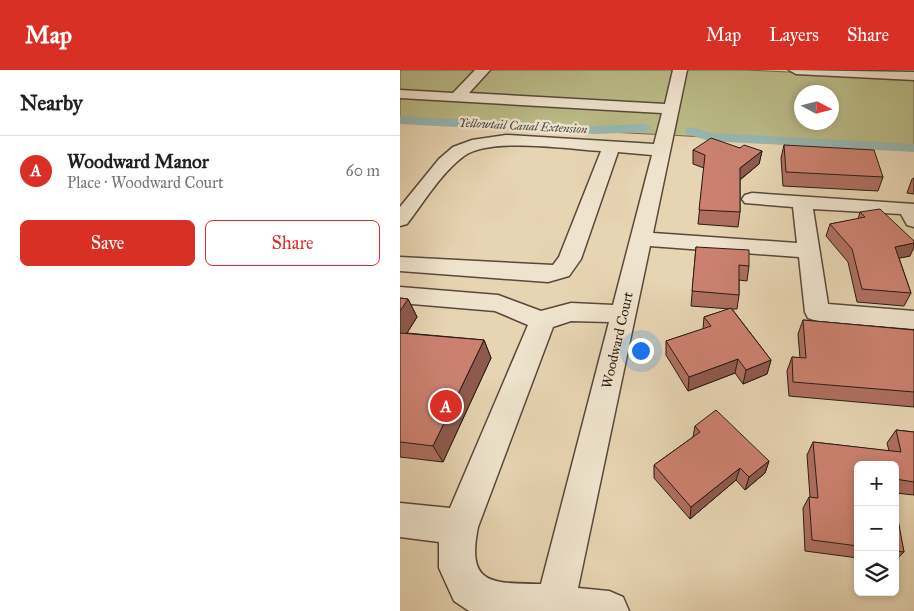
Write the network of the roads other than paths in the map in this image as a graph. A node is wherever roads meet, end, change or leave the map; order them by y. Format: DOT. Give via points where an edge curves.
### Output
graph roads {
  1 [pos="483,70"];
  2 [pos="680,70"];
  3 [pos="796,70"];
  4 [pos="914,76"];
  5 [pos="400,94"];
  6 [pos="457,98"];
  7 [pos="671,109"];
  8 [pos="611,147"];
  9 [pos="661,150"];
  10 [pos="752,199"];
  11 [pos="802,202"];
  12 [pos="909,209"];
  13 [pos="400,220"];
  14 [pos="640,239"];
  15 [pos="809,251"];
  16 [pos="408,264"];
  17 [pos="400,291"];
  18 [pos="400,295"];
  19 [pos="623,315"];
  20 [pos="914,320"];
  21 [pos="542,321"];
  22 [pos="400,520"];
  23 [pos="460,527"];
  24 [pos="477,604"];
  25 [pos="554,607"];
  26 [pos="609,611"];
  1 -- 6 [label="street"];
  2 -- 7 [label="street, Woodward Court"];
  3 -- 4 [label="street"];
  5 -- 6 [label="street"];
  6 -- 7 [label="street"];
  7 -- 9 [label="street, Woodward Court"];
  8 -- 9 [label="street"];
  8 -- 13 [label="street" via="570,151 492,141 459,151 445,163"];
  8 -- 16 [label="street" via="570,259 561,271 548,274"];
  9 -- 14 [label="street, Woodward Court"];
  10 -- 11 [label="street"];
  11 -- 12 [label="lane"];
  11 -- 15 [label="lane"];
  14 -- 15 [label="lane"];
  14 -- 19 [label="street, Woodward Court"];
  15 -- 20 [label="street" via="817,312"];
  16 -- 17 [label="street"];
  18 -- 21 [label="street" via="498,303"];
  19 -- 21 [label="street" via="562,312"];
  19 -- 25 [label="street, Woodward Court"];
  21 -- 23 [label="street"];
  22 -- 23 [label="street"];
  23 -- 24 [label="street" via="456,546 458,568"];
  24 -- 25 [label="street"];
  25 -- 26 [label="street"];
}
